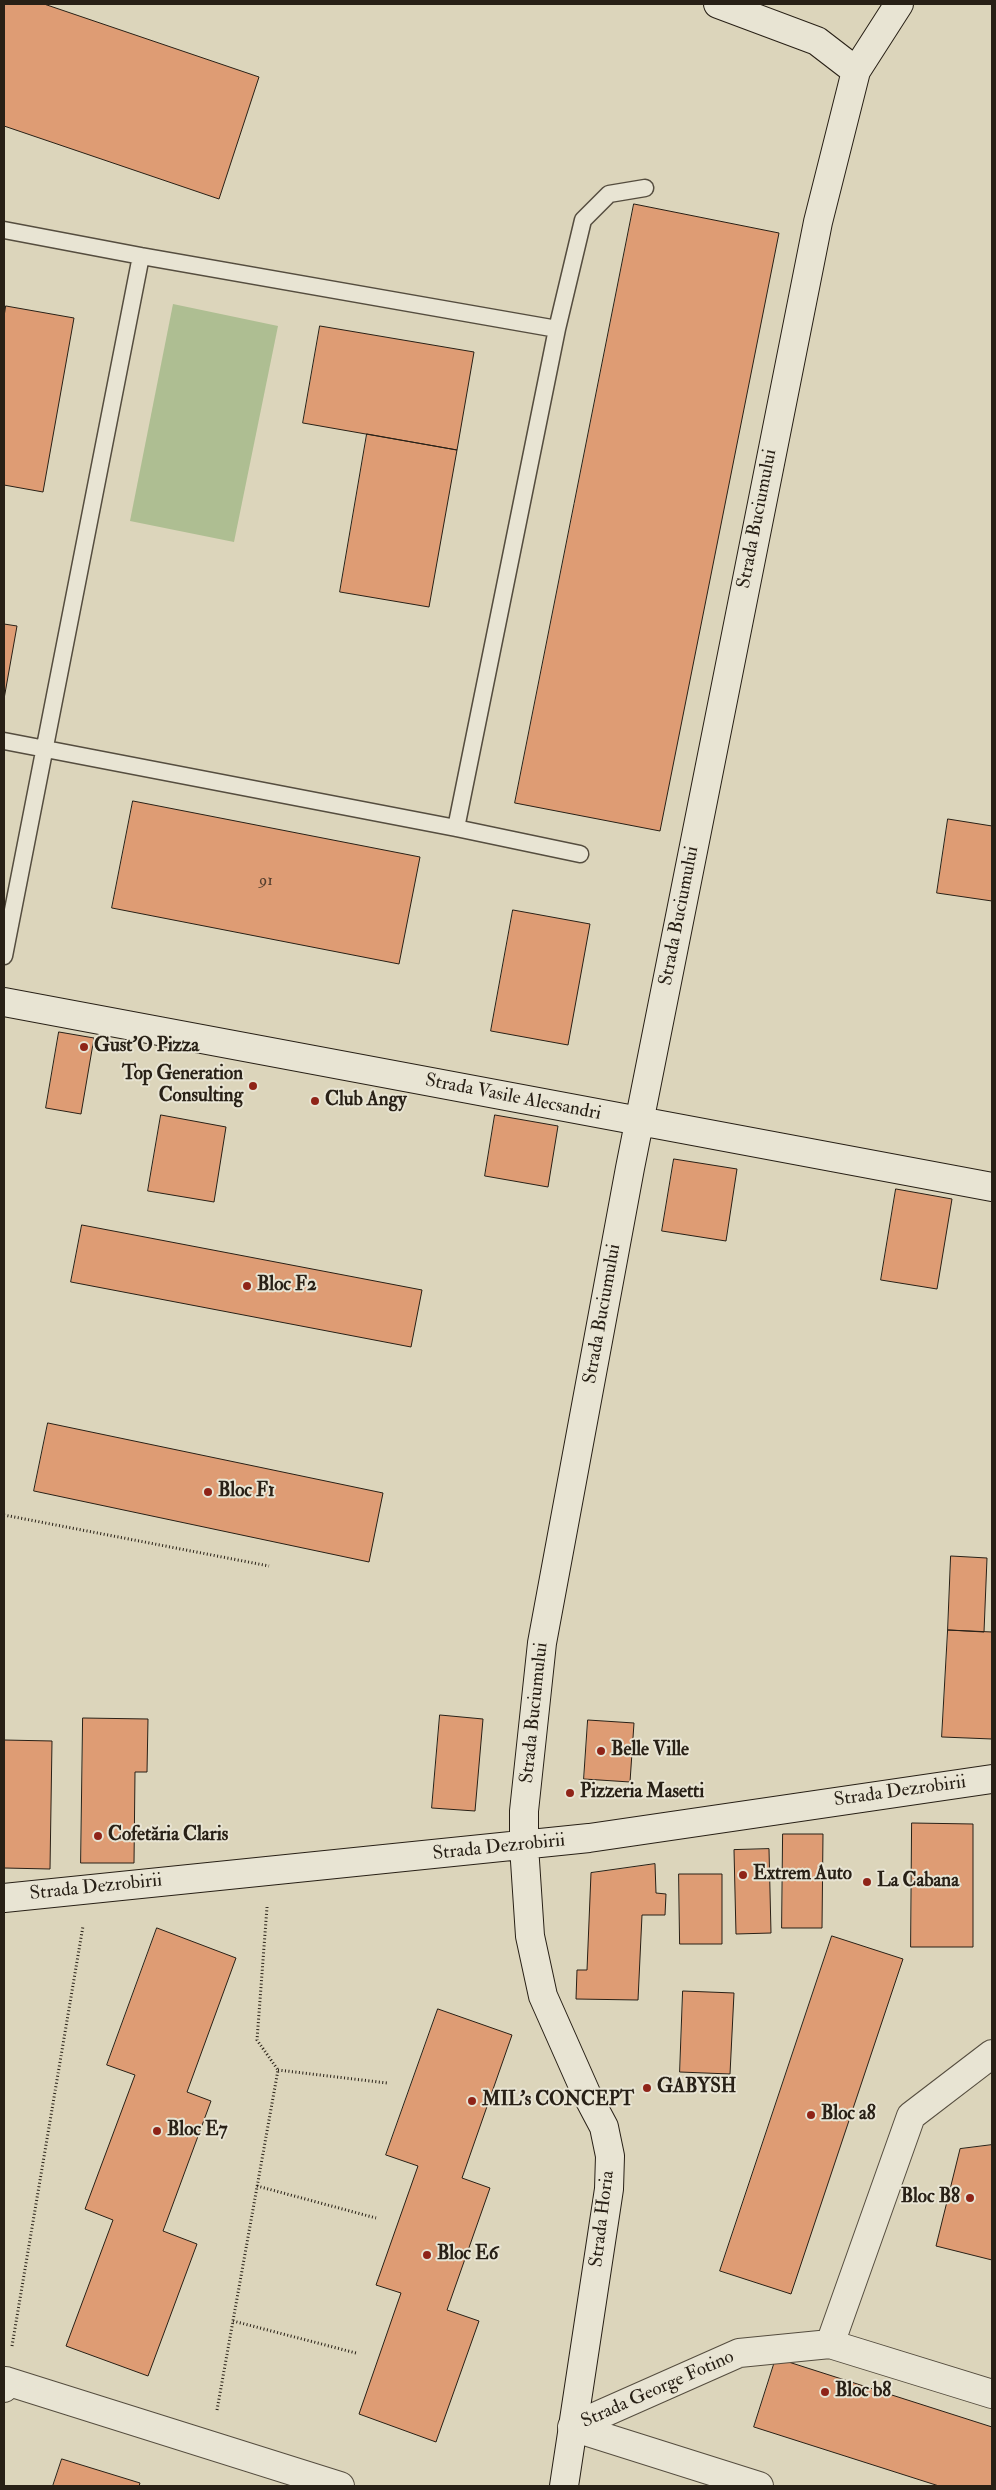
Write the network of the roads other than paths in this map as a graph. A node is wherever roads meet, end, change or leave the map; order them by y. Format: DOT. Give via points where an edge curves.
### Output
graph roads {
  1 [pos="718,4"];
  2 [pos="900,4"];
  3 [pos="856,71"];
  4 [pos="645,188"];
  5 [pos="4,230"];
  6 [pos="141,256"];
  7 [pos="557,329"];
  8 [pos="4,741"];
  9 [pos="44,749"];
  10 [pos="456,828"];
  11 [pos="580,854"];
  12 [pos="4,956"];
  13 [pos="4,1002"];
  14 [pos="639,1122"];
  15 [pos="992,1186"];
  16 [pos="992,1779"];
  17 [pos="524,1846"];
  18 [pos="4,1898"];
  19 [pos="992,2054"];
  20 [pos="830,2344"];
  21 [pos="5,2385"];
  22 [pos="992,2394"];
  23 [pos="572,2427"];
  24 [pos="340,2486"];
  25 [pos="564,2486"];
  26 [pos="759,2486"];
  1 -- 3 [label="street" via="817,41"];
  2 -- 3 [label="street, Strada Buciumului"];
  3 -- 14 [label="street, Strada Buciumului" via="818,222"];
  4 -- 7 [label="lane" via="609,194 582,220"];
  5 -- 6 [label="lane"];
  6 -- 7 [label="lane"];
  6 -- 9 [label="lane"];
  7 -- 10 [label="lane"];
  8 -- 9 [label="lane"];
  9 -- 10 [label="lane"];
  9 -- 12 [label="lane"];
  10 -- 11 [label="lane"];
  13 -- 14 [label="street, Strada Vasile Alecsandri"];
  14 -- 15 [label="street, Strada Vasile Alecsandri"];
  14 -- 17 [label="street, Strada Buciumului" via="542,1643 524,1811"];
  16 -- 17 [label="street, Strada Dezrobirii"];
  17 -- 18 [label="street, Strada Dezrobirii"];
  17 -- 23 [label="street, Strada Horia" via="530,1936 543,1996 604,2127 610,2156 609,2189"];
  19 -- 20 [label="street" via="911,2116"];
  20 -- 22 [label="street, Strada George Fotino"];
  20 -- 23 [label="street, Strada George Fotino" via="739,2353"];
  21 -- 24 [label="street"];
  23 -- 25 [label="street, Strada Horia"];
  23 -- 26 [label="street, Strada George Fotino"];
}
